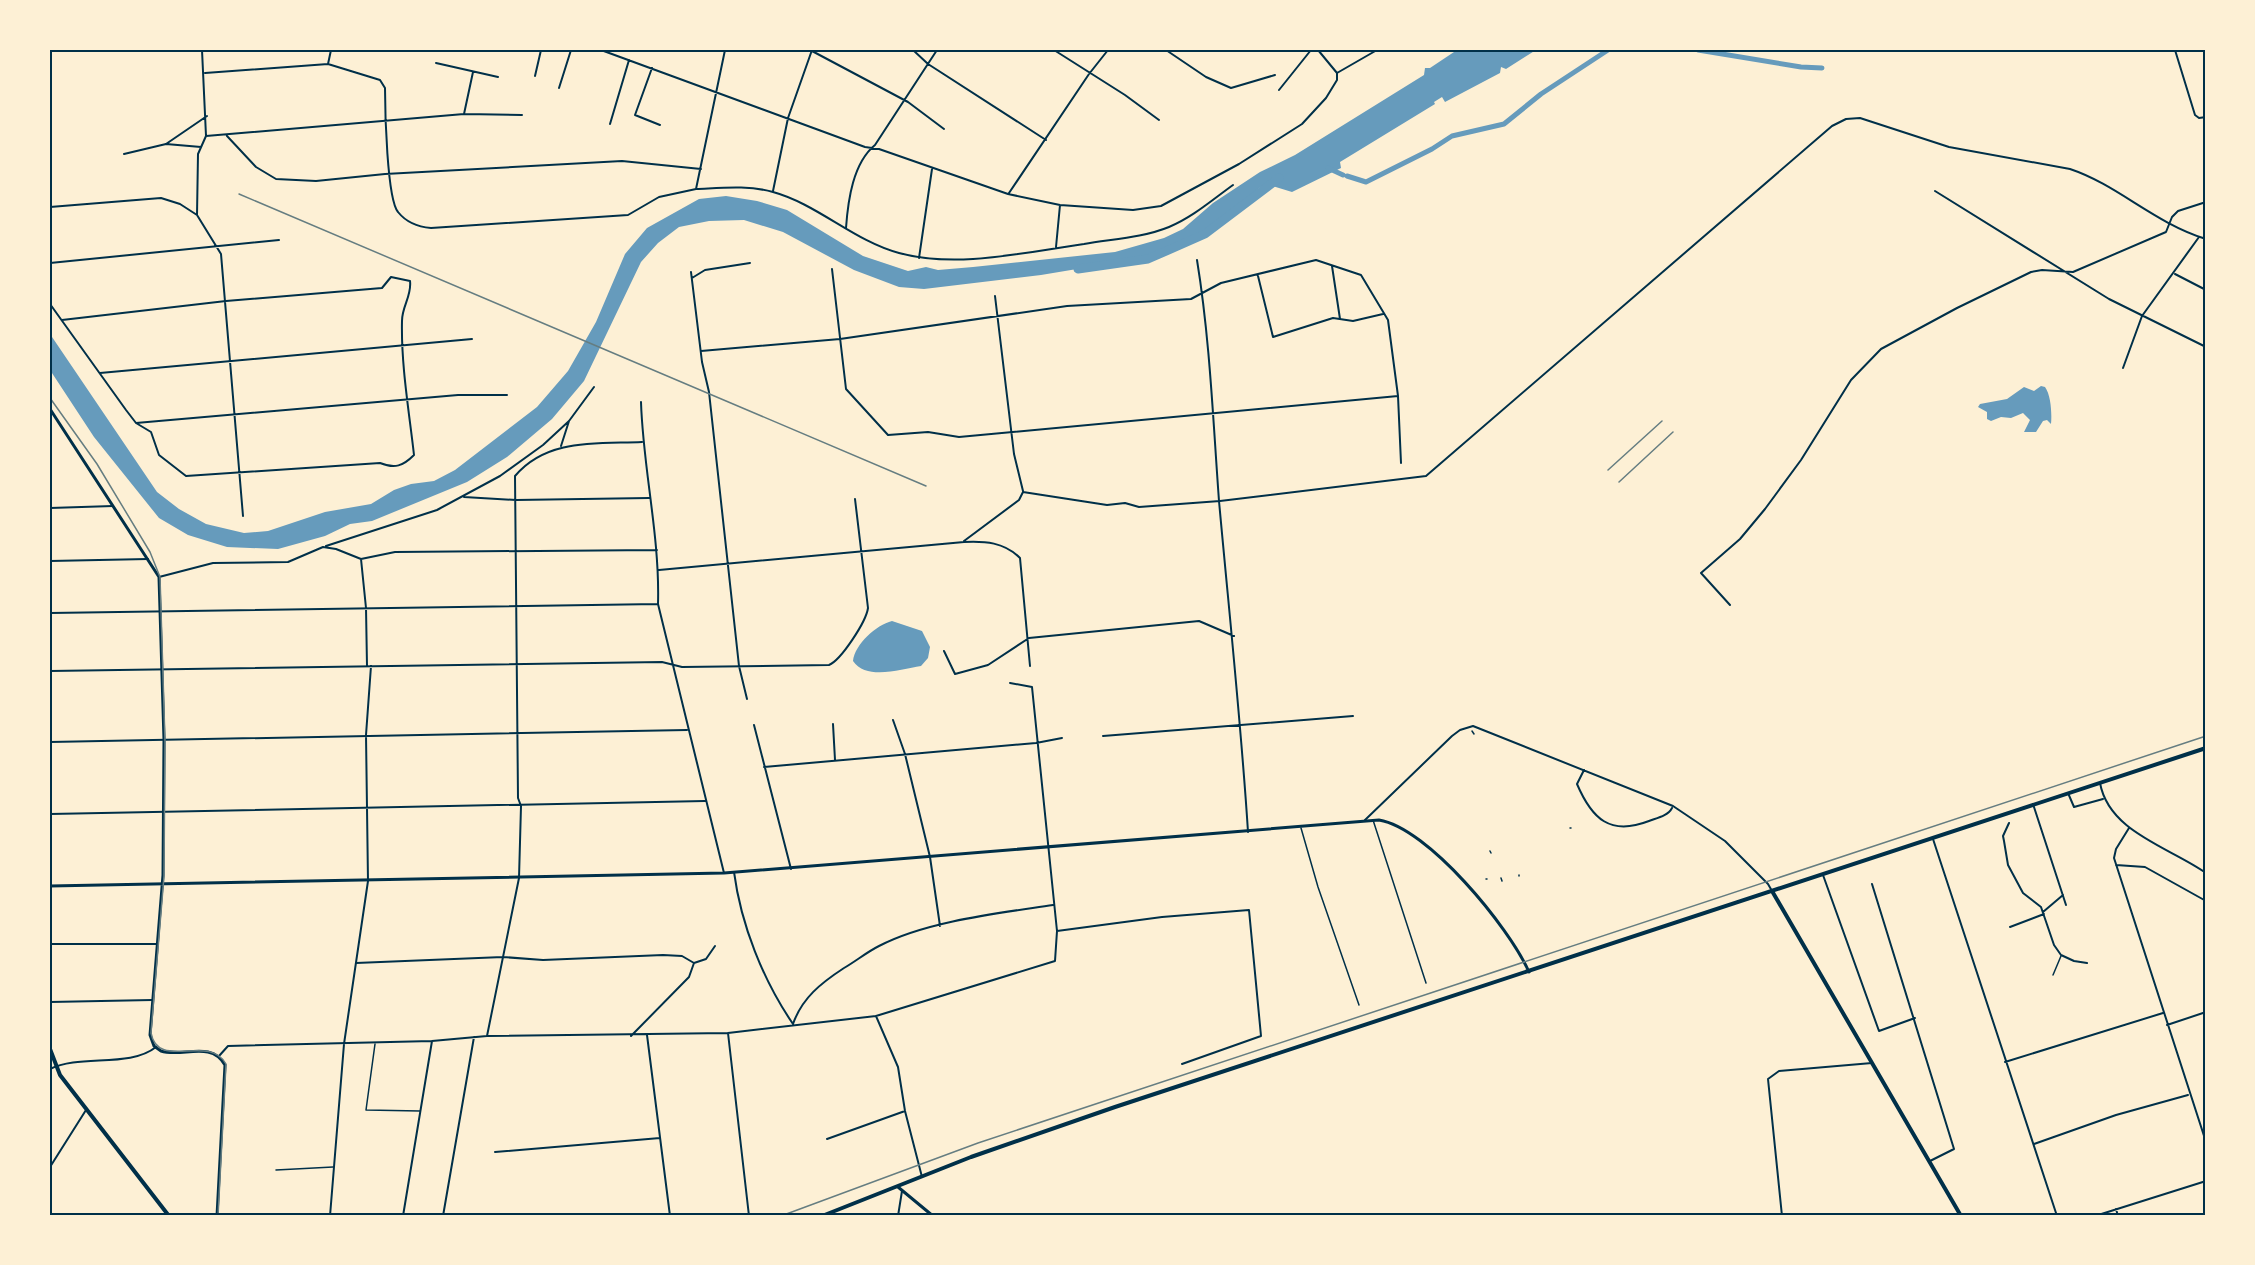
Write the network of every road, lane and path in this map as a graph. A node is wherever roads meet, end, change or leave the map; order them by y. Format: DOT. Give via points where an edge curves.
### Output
graph roads {
  1 [pos="202,50"];
  2 [pos="331,50"];
  3 [pos="541,50"];
  4 [pos="571,50"];
  5 [pos="602,50"];
  6 [pos="725,50"];
  7 [pos="812,50"];
  8 [pos="914,50"];
  9 [pos="937,50"];
  10 [pos="1054,50"];
  11 [pos="1108,50"];
  12 [pos="1166,50"];
  13 [pos="1311,50"];
  14 [pos="1318,50"];
  15 [pos="1377,50"];
  16 [pos="2175,50"];
  17 [pos="629,60"];
  18 [pos="436,63"];
  19 [pos="328,64"];
  20 [pos="928,64"];
  21 [pos="652,68"];
  22 [pos="473,72"];
  23 [pos="205,73"];
  24 [pos="1337,73"];
  25 [pos="1089,74"];
  26 [pos="1275,75"];
  27 [pos="535,76"];
  28 [pos="498,77"];
  29 [pos="559,88"];
  30 [pos="1279,90"];
  31 [pos="717,92"];
  32 [pos="904,102"];
  33 [pos="464,114"];
  34 [pos="522,115"];
  35 [pos="207,116"];
  36 [pos="2205,117"];
  37 [pos="788,118"];
  38 [pos="1159,120"];
  39 [pos="385,123"];
  40 [pos="610,124"];
  41 [pos="660,125"];
  42 [pos="944,129"];
  43 [pos="207,136"];
  44 [pos="227,136"];
  45 [pos="1046,140"];
  46 [pos="165,144"];
  47 [pos="202,147"];
  48 [pos="872,148"];
  49 [pos="124,154"];
  50 [pos="701,169"];
  51 [pos="932,169"];
  52 [pos="390,174"];
  53 [pos="1233,184"];
  54 [pos="696,189"];
  55 [pos="1935,191"];
  56 [pos="773,192"];
  57 [pos="1008,194"];
  58 [pos="2205,202"];
  59 [pos="1060,205"];
  60 [pos="50,207"];
  61 [pos="197,215"];
  62 [pos="2170,226"];
  63 [pos="846,229"];
  64 [pos="2199,237"];
  65 [pos="2205,239"];
  66 [pos="279,240"];
  67 [pos="218,246"];
  68 [pos="1056,248"];
  69 [pos="919,258"];
  70 [pos="1197,260"];
  71 [pos="50,263"];
  72 [pos="750,263"];
  73 [pos="1331,264"];
  74 [pos="832,269"];
  75 [pos="691,272"];
  76 [pos="2066,273"];
  77 [pos="2175,274"];
  78 [pos="1258,276"];
  79 [pos="692,278"];
  80 [pos="2205,290"];
  81 [pos="1203,295"];
  82 [pos="995,296"];
  83 [pos="226,301"];
  84 [pos="50,304"];
  85 [pos="998,315"];
  86 [pos="1383,315"];
  87 [pos="2142,316"];
  88 [pos="1340,319"];
  89 [pos="62,320"];
  90 [pos="472,339"];
  91 [pos="840,339"];
  92 [pos="402,346"];
  93 [pos="2205,347"];
  94 [pos="700,351"];
  95 [pos="231,359"];
  96 [pos="2123,368"];
  97 [pos="100,373"];
  98 [pos="594,387"];
  99 [pos="507,395"];
  100 [pos="1398,396"];
  101 [pos="408,401"];
  102 [pos="640,402"];
  103 [pos="50,409"];
  104 [pos="1215,414"];
  105 [pos="236,415"];
  106 [pos="569,421"];
  107 [pos="136,423"];
  108 [pos="1012,431"];
  109 [pos="565,439"];
  110 [pos="642,442"];
  111 [pos="568,445"];
  112 [pos="561,446"];
  113 [pos="1401,463"];
  114 [pos="241,472"];
  115 [pos="1023,492"];
  116 [pos="464,497"];
  117 [pos="650,498"];
  118 [pos="855,499"];
  119 [pos="516,500"];
  120 [pos="1220,501"];
  121 [pos="113,506"];
  122 [pos="50,508"];
  123 [pos="243,516"];
  124 [pos="964,542"];
  125 [pos="323,547"];
  126 [pos="657,550"];
  127 [pos="516,552"];
  128 [pos="862,552"];
  129 [pos="148,559"];
  130 [pos="361,560"];
  131 [pos="50,561"];
  132 [pos="726,563"];
  133 [pos="659,570"];
  134 [pos="159,577"];
  135 [pos="658,603"];
  136 [pos="1730,605"];
  137 [pos="517,606"];
  138 [pos="366,608"];
  139 [pos="160,610"];
  140 [pos="50,612"];
  141 [pos="1234,636"];
  142 [pos="1029,638"];
  143 [pos="944,651"];
  144 [pos="518,663"];
  145 [pos="671,664"];
  146 [pos="369,666"];
  147 [pos="739,666"];
  148 [pos="1030,666"];
  149 [pos="162,670"];
  150 [pos="50,671"];
  151 [pos="1010,683"];
  152 [pos="747,699"];
  153 [pos="1353,716"];
  154 [pos="893,720"];
  155 [pos="833,724"];
  156 [pos="754,725"];
  157 [pos="1239,725"];
  158 [pos="687,730"];
  159 [pos="366,735"];
  160 [pos="518,735"];
  161 [pos="1103,736"];
  162 [pos="1062,738"];
  163 [pos="164,740"];
  164 [pos="50,742"];
  165 [pos="1036,742"];
  166 [pos="2205,747"];
  167 [pos="905,754"];
  168 [pos="835,760"];
  169 [pos="764,766"];
  170 [pos="1584,770"];
  171 [pos="2100,783"];
  172 [pos="2068,793"];
  173 [pos="2103,798"];
  174 [pos="705,801"];
  175 [pos="2032,804"];
  176 [pos="521,806"];
  177 [pos="1673,806"];
  178 [pos="366,808"];
  179 [pos="164,813"];
  180 [pos="50,814"];
  181 [pos="1372,819"];
  182 [pos="1365,820"];
  183 [pos="2009,823"];
  184 [pos="1301,827"];
  185 [pos="2129,828"];
  186 [pos="1248,832"];
  187 [pos="1933,837"];
  188 [pos="1048,848"];
  189 [pos="930,857"];
  190 [pos="2116,865"];
  191 [pos="791,868"];
  192 [pos="734,872"];
  193 [pos="724,873"];
  194 [pos="2205,873"];
  195 [pos="1823,874"];
  196 [pos="519,878"];
  197 [pos="368,881"];
  198 [pos="1872,884"];
  199 [pos="162,885"];
  200 [pos="50,886"];
  201 [pos="1772,891"];
  202 [pos="2063,895"];
  203 [pos="2205,901"];
  204 [pos="1053,905"];
  205 [pos="2066,905"];
  206 [pos="2044,913"];
  207 [pos="940,926"];
  208 [pos="2010,927"];
  209 [pos="1057,931"];
  210 [pos="50,944"];
  211 [pos="158,944"];
  212 [pos="715,946"];
  213 [pos="2061,956"];
  214 [pos="503,957"];
  215 [pos="356,963"];
  216 [pos="694,963"];
  217 [pos="2087,963"];
  218 [pos="1529,972"];
  219 [pos="2054,975"];
  220 [pos="1426,982"];
  221 [pos="153,1000"];
  222 [pos="50,1002"];
  223 [pos="1359,1005"];
  224 [pos="2205,1012"];
  225 [pos="2164,1013"];
  226 [pos="876,1016"];
  227 [pos="1915,1018"];
  228 [pos="793,1024"];
  229 [pos="2167,1025"];
  230 [pos="728,1033"];
  231 [pos="647,1035"];
  232 [pos="486,1036"];
  233 [pos="632,1036"];
  234 [pos="474,1037"];
  235 [pos="432,1041"];
  236 [pos="375,1043"];
  237 [pos="344,1044"];
  238 [pos="156,1047"];
  239 [pos="50,1049"];
  240 [pos="219,1056"];
  241 [pos="2006,1062"];
  242 [pos="1872,1063"];
  243 [pos="1182,1064"];
  244 [pos="56,1066"];
  245 [pos="50,1069"];
  246 [pos="2189,1094"];
  247 [pos="86,1110"];
  248 [pos="421,1111"];
  249 [pos="904,1111"];
  250 [pos="660,1138"];
  251 [pos="827,1139"];
  252 [pos="2205,1142"];
  253 [pos="2034,1144"];
  254 [pos="495,1152"];
  255 [pos="1930,1161"];
  256 [pos="50,1167"];
  257 [pos="334,1167"];
  258 [pos="276,1170"];
  259 [pos="922,1177"];
  260 [pos="2205,1181"];
  261 [pos="898,1187"];
  262 [pos="902,1191"];
  263 [pos="2116,1209"];
  264 [pos="169,1215"];
  265 [pos="217,1215"];
  266 [pos="330,1215"];
  267 [pos="404,1215"];
  268 [pos="442,1215"];
  269 [pos="670,1215"];
  270 [pos="749,1215"];
  271 [pos="822,1215"];
  272 [pos="898,1215"];
  273 [pos="933,1215"];
  274 [pos="1782,1215"];
  275 [pos="1961,1215"];
  276 [pos="2057,1215"];
  277 [pos="2095,1215"];
  278 [pos="2118,1215"];
  1 -- 23 [label="street"];
  2 -- 19 [label="street"];
  3 -- 27 [label="street"];
  4 -- 29 [label="street"];
  5 -- 17 [label="street"];
  6 -- 31 [label="street"];
  7 -- 32 [label="street"];
  7 -- 37 [label="street"];
  8 -- 20 [label="street"];
  9 -- 20 [label="street"];
  10 -- 25 [label="street"];
  11 -- 25 [label="street"];
  12 -- 26 [label="street" via="1206,77 1231,88"];
  13 -- 30 [label="street"];
  14 -- 24 [label="street"];
  15 -- 24 [label="street"];
  16 -- 36 [label="street" via="2195,115"];
  17 -- 21 [label="street"];
  17 -- 40 [label="street"];
  18 -- 22 [label="street"];
  19 -- 23 [label="street"];
  19 -- 39 [label="street" via="382,82"];
  20 -- 32 [label="street"];
  20 -- 45 [label="street"];
  21 -- 31 [label="street"];
  21 -- 41 [label="street" via="635,115"];
  22 -- 28 [label="street"];
  22 -- 33 [label="street"];
  23 -- 35 [label="street"];
  24 -- 59 [label="street" via="1326,98 1302,124 1161,206 1134,210"];
  25 -- 38 [label="street"];
  25 -- 45 [label="street"];
  31 -- 37 [label="street"];
  31 -- 50 [label="street"];
  32 -- 42 [label="street"];
  32 -- 48 [label="street"];
  33 -- 34 [label="street"];
  33 -- 39 [label="street"];
  35 -- 43 [label="street"];
  35 -- 46 [label="street"];
  37 -- 48 [label="street"];
  37 -- 56 [label="street"];
  39 -- 44 [label="street"];
  39 -- 52 [label="street"];
  43 -- 44 [label="street"];
  43 -- 47 [label="street"];
  44 -- 52 [label="street" via="256,167 276,179 316,181"];
  45 -- 57 [label="street"];
  46 -- 47 [label="street"];
  46 -- 49 [label="street"];
  47 -- 61 [label="street" via="196,179"];
  48 -- 51 [label="street"];
  48 -- 63 [label="street" via="853,183"];
  50 -- 52 [label="street" via="622,161"];
  50 -- 54 [label="street"];
  51 -- 57 [label="street"];
  51 -- 69 [label="street"];
  52 -- 54 [label="street" via="396,209 417,225 431,228 628,215 659,197"];
  53 -- 68 [label="street" via="1191,216 1167,228"];
  54 -- 56 [label="street"];
  55 -- 76 [label="street"];
  56 -- 63 [label="street"];
  57 -- 59 [label="street"];
  58 -- 62 [label="street" via="2178,211"];
  59 -- 68 [label="street"];
  60 -- 61 [label="street" via="161,198"];
  61 -- 67 [label="street"];
  62 -- 64 [label="street"];
  62 -- 76 [label="street" via="2166,232"];
  62 -- 120 [label="street" via="2077,171 1942,146 1860,118 1846,119 1832,126 1426,476"];
  63 -- 69 [label="street" via="882,248"];
  64 -- 65 [label="street"];
  64 -- 77 [label="street"];
  66 -- 67 [label="street"];
  67 -- 71 [label="street"];
  67 -- 83 [label="street"];
  68 -- 69 [label="street" via="943,260"];
  70 -- 81 [label="street"];
  72 -- 79 [label="street" via="705,270"];
  73 -- 78 [label="street" via="1316,260"];
  73 -- 86 [label="street" via="1361,275"];
  73 -- 88 [label="street"];
  74 -- 91 [label="street"];
  75 -- 79 [label="street"];
  76 -- 87 [label="street"];
  76 -- 136 [label="street" via="2031,272 1910,332 1874,356 1851,380 1765,509 1740,539 1701,573"];
  77 -- 80 [label="street"];
  77 -- 87 [label="street"];
  78 -- 81 [label="street" via="1221,283"];
  78 -- 88 [label="street" via="1273,337"];
  79 -- 94 [label="street"];
  81 -- 85 [label="street" via="1166,302 1067,306"];
  81 -- 104 [label="street"];
  82 -- 85 [label="street"];
  83 -- 89 [label="street"];
  83 -- 92 [label="street" via="382,288 391,277 410,281 408,298 402,307"];
  83 -- 95 [label="street"];
  84 -- 89 [label="street"];
  85 -- 91 [label="street"];
  85 -- 108 [label="street"];
  86 -- 88 [label="street" via="1353,321"];
  86 -- 100 [label="street" via="1390,329"];
  87 -- 93 [label="street"];
  87 -- 96 [label="street"];
  89 -- 97 [label="street"];
  90 -- 92 [label="street"];
  91 -- 94 [label="street"];
  91 -- 108 [label="street" via="846,389 888,435 928,432 959,436"];
  92 -- 95 [label="street"];
  92 -- 101 [label="street"];
  94 -- 132 [label="street" via="709,392"];
  95 -- 97 [label="street"];
  95 -- 105 [label="street"];
  97 -- 107 [label="street"];
  98 -- 106 [label="street"];
  99 -- 101 [label="street"];
  100 -- 104 [label="street"];
  100 -- 113 [label="street"];
  101 -- 105 [label="street"];
  101 -- 114 [label="street" via="414,455 403,465"];
  102 -- 110 [label="street"];
  103 -- 121 [label="main road"];
  104 -- 108 [label="street"];
  104 -- 120 [label="street"];
  105 -- 107 [label="street"];
  105 -- 114 [label="street"];
  106 -- 109 [label="street"];
  106 -- 116 [label="street" via="543,445"];
  107 -- 114 [label="street" via="151,432 159,455 186,476"];
  108 -- 115 [label="street"];
  109 -- 111 [label="street"];
  109 -- 112 [label="street"];
  110 -- 111 [label="street"];
  110 -- 117 [label="street"];
  111 -- 112 [label="street"];
  112 -- 119 [label="street" via="527,464 515,476"];
  114 -- 123 [label="street"];
  115 -- 120 [label="street" via="1139,507"];
  115 -- 124 [label="street" via="1019,500"];
  116 -- 119 [label="street"];
  116 -- 125 [label="street" via="437,510"];
  117 -- 119 [label="street"];
  117 -- 126 [label="street"];
  118 -- 128 [label="street"];
  119 -- 127 [label="street"];
  120 -- 141 [label="street"];
  121 -- 122 [label="street"];
  121 -- 129 [label="main road"];
  124 -- 128 [label="street"];
  124 -- 142 [label="street" via="996,544 1020,558"];
  125 -- 130 [label="street"];
  125 -- 134 [label="street" via="288,562 213,563"];
  126 -- 127 [label="street"];
  126 -- 133 [label="street"];
  127 -- 130 [label="street" via="395,552"];
  127 -- 137 [label="street"];
  128 -- 132 [label="street"];
  128 -- 147 [label="street" via="867,614 833,663"];
  129 -- 131 [label="street"];
  129 -- 134 [label="main road"];
  130 -- 138 [label="street"];
  132 -- 133 [label="street"];
  132 -- 147 [label="street"];
  133 -- 135 [label="street"];
  134 -- 139 [label="main road"];
  135 -- 137 [label="street"];
  135 -- 145 [label="street"];
  137 -- 138 [label="street"];
  137 -- 144 [label="street"];
  138 -- 139 [label="street"];
  138 -- 146 [label="street"];
  139 -- 140 [label="street"];
  139 -- 149 [label="main road"];
  141 -- 142 [label="street" via="1199,621"];
  141 -- 157 [label="street"];
  142 -- 143 [label="street" via="988,665 955,674"];
  142 -- 148 [label="street"];
  144 -- 145 [label="street"];
  144 -- 146 [label="street"];
  144 -- 160 [label="street"];
  145 -- 147 [label="street"];
  145 -- 158 [label="street"];
  146 -- 149 [label="street"];
  146 -- 159 [label="street"];
  147 -- 152 [label="street"];
  149 -- 150 [label="street"];
  149 -- 163 [label="main road"];
  151 -- 165 [label="street" via="1032,687"];
  153 -- 157 [label="street"];
  154 -- 167 [label="street"];
  155 -- 168 [label="street"];
  156 -- 169 [label="street"];
  157 -- 161 [label="street"];
  157 -- 186 [label="street"];
  158 -- 160 [label="street"];
  158 -- 174 [label="street"];
  159 -- 160 [label="street"];
  159 -- 163 [label="street"];
  159 -- 178 [label="street"];
  160 -- 176 [label="street"];
  162 -- 165 [label="street"];
  163 -- 164 [label="street"];
  163 -- 179 [label="main road"];
  165 -- 167 [label="street"];
  165 -- 188 [label="street"];
  166 -- 171 [label="main road"];
  167 -- 168 [label="street"];
  167 -- 189 [label="street"];
  168 -- 169 [label="street"];
  169 -- 191 [label="street"];
  170 -- 177 [label="street"];
  170 -- 177 [label="street" via="1577,784 1586,805 1596,816 1616,826 1628,828 1644,823 1669,813"];
  170 -- 182 [label="street" via="1473,726 1452,736"];
  171 -- 172 [label="main road"];
  171 -- 173 [label="street"];
  172 -- 173 [label="street" via="2074,807"];
  172 -- 175 [label="main road"];
  173 -- 185 [label="street"];
  174 -- 176 [label="street"];
  174 -- 193 [label="street"];
  175 -- 187 [label="main road"];
  175 -- 202 [label="street"];
  176 -- 178 [label="street"];
  176 -- 196 [label="street"];
  177 -- 201 [label="street" via="1728,844"];
  178 -- 179 [label="street"];
  178 -- 197 [label="street"];
  179 -- 180 [label="street"];
  179 -- 199 [label="main road"];
  181 -- 182 [label="main road"];
  181 -- 218 [label="main road" via="1398,826 1448,863 1512,940"];
  181 -- 220 [label="lane"];
  182 -- 184 [label="main road"];
  183 -- 206 [label="street" via="2003,836 2008,865 2023,893"];
  184 -- 186 [label="main road"];
  184 -- 223 [label="lane"];
  185 -- 190 [label="street" via="2114,852"];
  185 -- 194 [label="street"];
  186 -- 188 [label="main road"];
  187 -- 195 [label="main road"];
  187 -- 241 [label="street"];
  188 -- 189 [label="main road"];
  188 -- 204 [label="street"];
  189 -- 191 [label="main road"];
  189 -- 207 [label="street"];
  190 -- 203 [label="street" via="2145,867"];
  190 -- 225 [label="street"];
  191 -- 192 [label="main road"];
  192 -- 193 [label="main road"];
  192 -- 228 [label="street" via="739,909"];
  193 -- 196 [label="main road"];
  195 -- 201 [label="main road"];
  195 -- 227 [label="street" via="1879,1031"];
  196 -- 197 [label="main road"];
  196 -- 214 [label="street"];
  197 -- 199 [label="main road"];
  197 -- 215 [label="street"];
  198 -- 227 [label="street"];
  199 -- 200 [label="main road"];
  199 -- 211 [label="main road"];
  201 -- 218 [label="main road"];
  201 -- 242 [label="main road"];
  202 -- 205 [label="street"];
  202 -- 206 [label="street"];
  204 -- 207 [label="street"];
  204 -- 209 [label="street"];
  206 -- 208 [label="street"];
  206 -- 213 [label="street"];
  207 -- 228 [label="street" via="880,945 833,975 806,998"];
  209 -- 226 [label="street" via="1055,962"];
  209 -- 243 [label="street" via="1249,910 1261,1036"];
  210 -- 211 [label="street"];
  211 -- 221 [label="main road"];
  212 -- 216 [label="street" via="706,959"];
  213 -- 217 [label="street"];
  213 -- 219 [label="lane"];
  214 -- 215 [label="street"];
  214 -- 216 [label="street" via="543,960 682,956"];
  214 -- 232 [label="street"];
  215 -- 237 [label="street"];
  216 -- 233 [label="street" via="689,976"];
  218 -- 259 [label="main road" via="1115,1107"];
  221 -- 222 [label="street"];
  221 -- 238 [label="main road" via="150,1035"];
  224 -- 229 [label="street"];
  225 -- 229 [label="street"];
  225 -- 241 [label="street"];
  226 -- 228 [label="street"];
  226 -- 249 [label="street" via="898,1067"];
  227 -- 255 [label="street" via="1954,1149"];
  228 -- 230 [label="street"];
  229 -- 246 [label="street"];
  230 -- 231 [label="street"];
  230 -- 270 [label="street"];
  231 -- 233 [label="street"];
  231 -- 250 [label="street"];
  232 -- 233 [label="street"];
  232 -- 234 [label="street"];
  234 -- 235 [label="street"];
  234 -- 268 [label="street"];
  235 -- 236 [label="street"];
  235 -- 248 [label="street"];
  236 -- 237 [label="street"];
  236 -- 248 [label="lane" via="366,1110"];
  237 -- 240 [label="street" via="228,1046"];
  237 -- 257 [label="street"];
  238 -- 240 [label="main road" via="167,1053 205,1051"];
  238 -- 244 [label="street" via="143,1055"];
  239 -- 244 [label="main road"];
  240 -- 265 [label="main road" via="226,1070"];
  241 -- 253 [label="street"];
  242 -- 255 [label="main road"];
  242 -- 274 [label="street" via="1779,1071 1770,1076 1767,1083"];
  244 -- 245 [label="street"];
  244 -- 247 [label="main road"];
  246 -- 252 [label="street"];
  246 -- 253 [label="street"];
  247 -- 256 [label="street"];
  247 -- 264 [label="main road"];
  248 -- 267 [label="street"];
  249 -- 251 [label="street"];
  249 -- 259 [label="street"];
  250 -- 254 [label="street"];
  250 -- 269 [label="street"];
  253 -- 276 [label="street"];
  255 -- 275 [label="main road"];
  257 -- 258 [label="lane"];
  257 -- 266 [label="street"];
  259 -- 261 [label="main road"];
  260 -- 263 [label="street"];
  261 -- 262 [label="main road"];
  261 -- 271 [label="main road"];
  262 -- 272 [label="street"];
  262 -- 273 [label="main road"];
  263 -- 277 [label="street"];
  263 -- 278 [label="street"];
}
